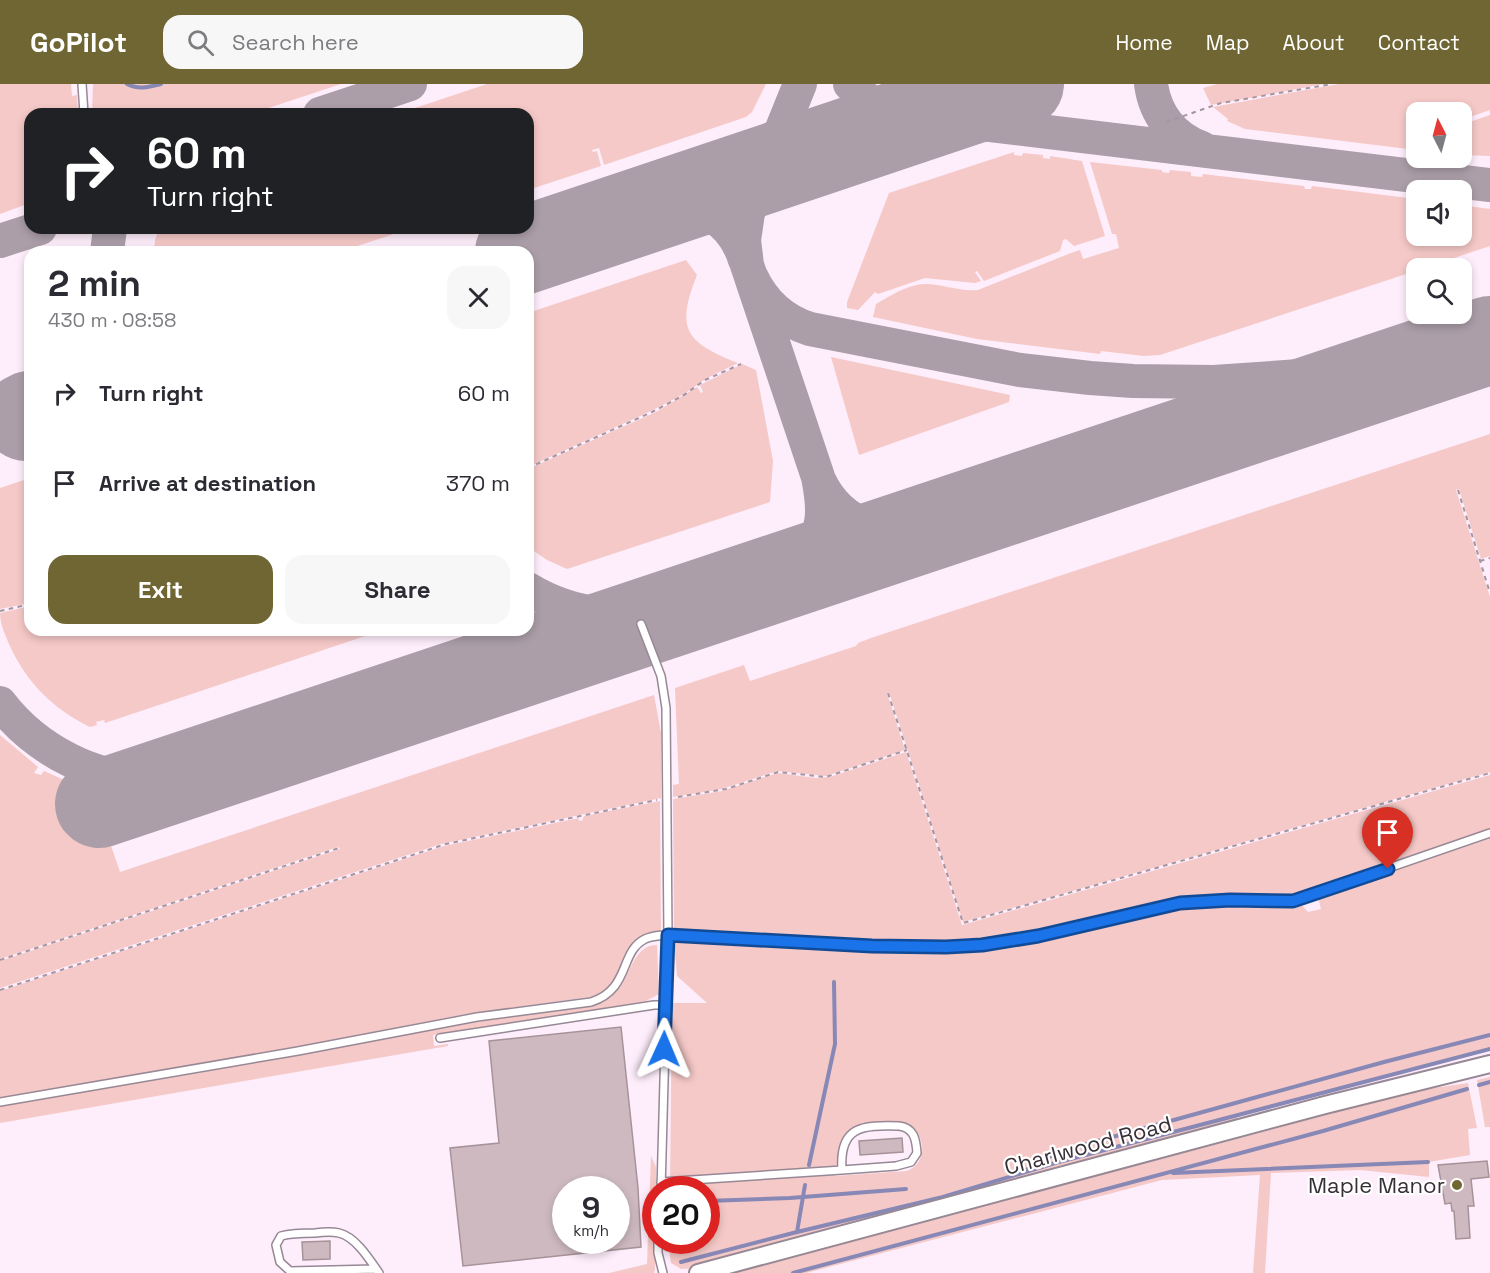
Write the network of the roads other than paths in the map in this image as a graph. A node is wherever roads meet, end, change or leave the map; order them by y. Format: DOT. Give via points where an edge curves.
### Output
graph roads {
  1 [pos="82,84"];
  2 [pos="84,108"];
  3 [pos="641,624"];
  4 [pos="1490,833"];
  5 [pos="668,935"];
  6 [pos="666,1005"];
  7 [pos="440,1038"];
  8 [pos="1490,1064"];
  9 [pos="0,1102"];
  10 [pos="842,1170"];
  11 [pos="661,1176"];
  12 [pos="720,1181"];
  13 [pos="658,1254"];
  14 [pos="378,1271"];
  15 [pos="663,1273"];
  16 [pos="698,1273"];
  1 -- 2 [label="lane"];
  3 -- 5 [label="lane" via="665,697"];
  4 -- 5 [label="lane" via="1293,901 1180,903 1006,942 893,947"];
  5 -- 6 [label="lane"];
  5 -- 9 [label="lane" via="639,943 615,987 591,1002 477,1017"];
  6 -- 7 [label="lane"];
  6 -- 11 [label="lane"];
  8 -- 16 [label="street, Charlwood Road"];
  10 -- 10 [label="lane" via="846,1139 857,1129 902,1126 915,1137 917,1153 909,1163"];
  10 -- 12 [label="lane"];
  13 -- 15 [label="lane"];
  14 -- 14 [label="lane" via="357,1245 341,1234 290,1234 281,1236 276,1245 280,1262 290,1271"];
}
